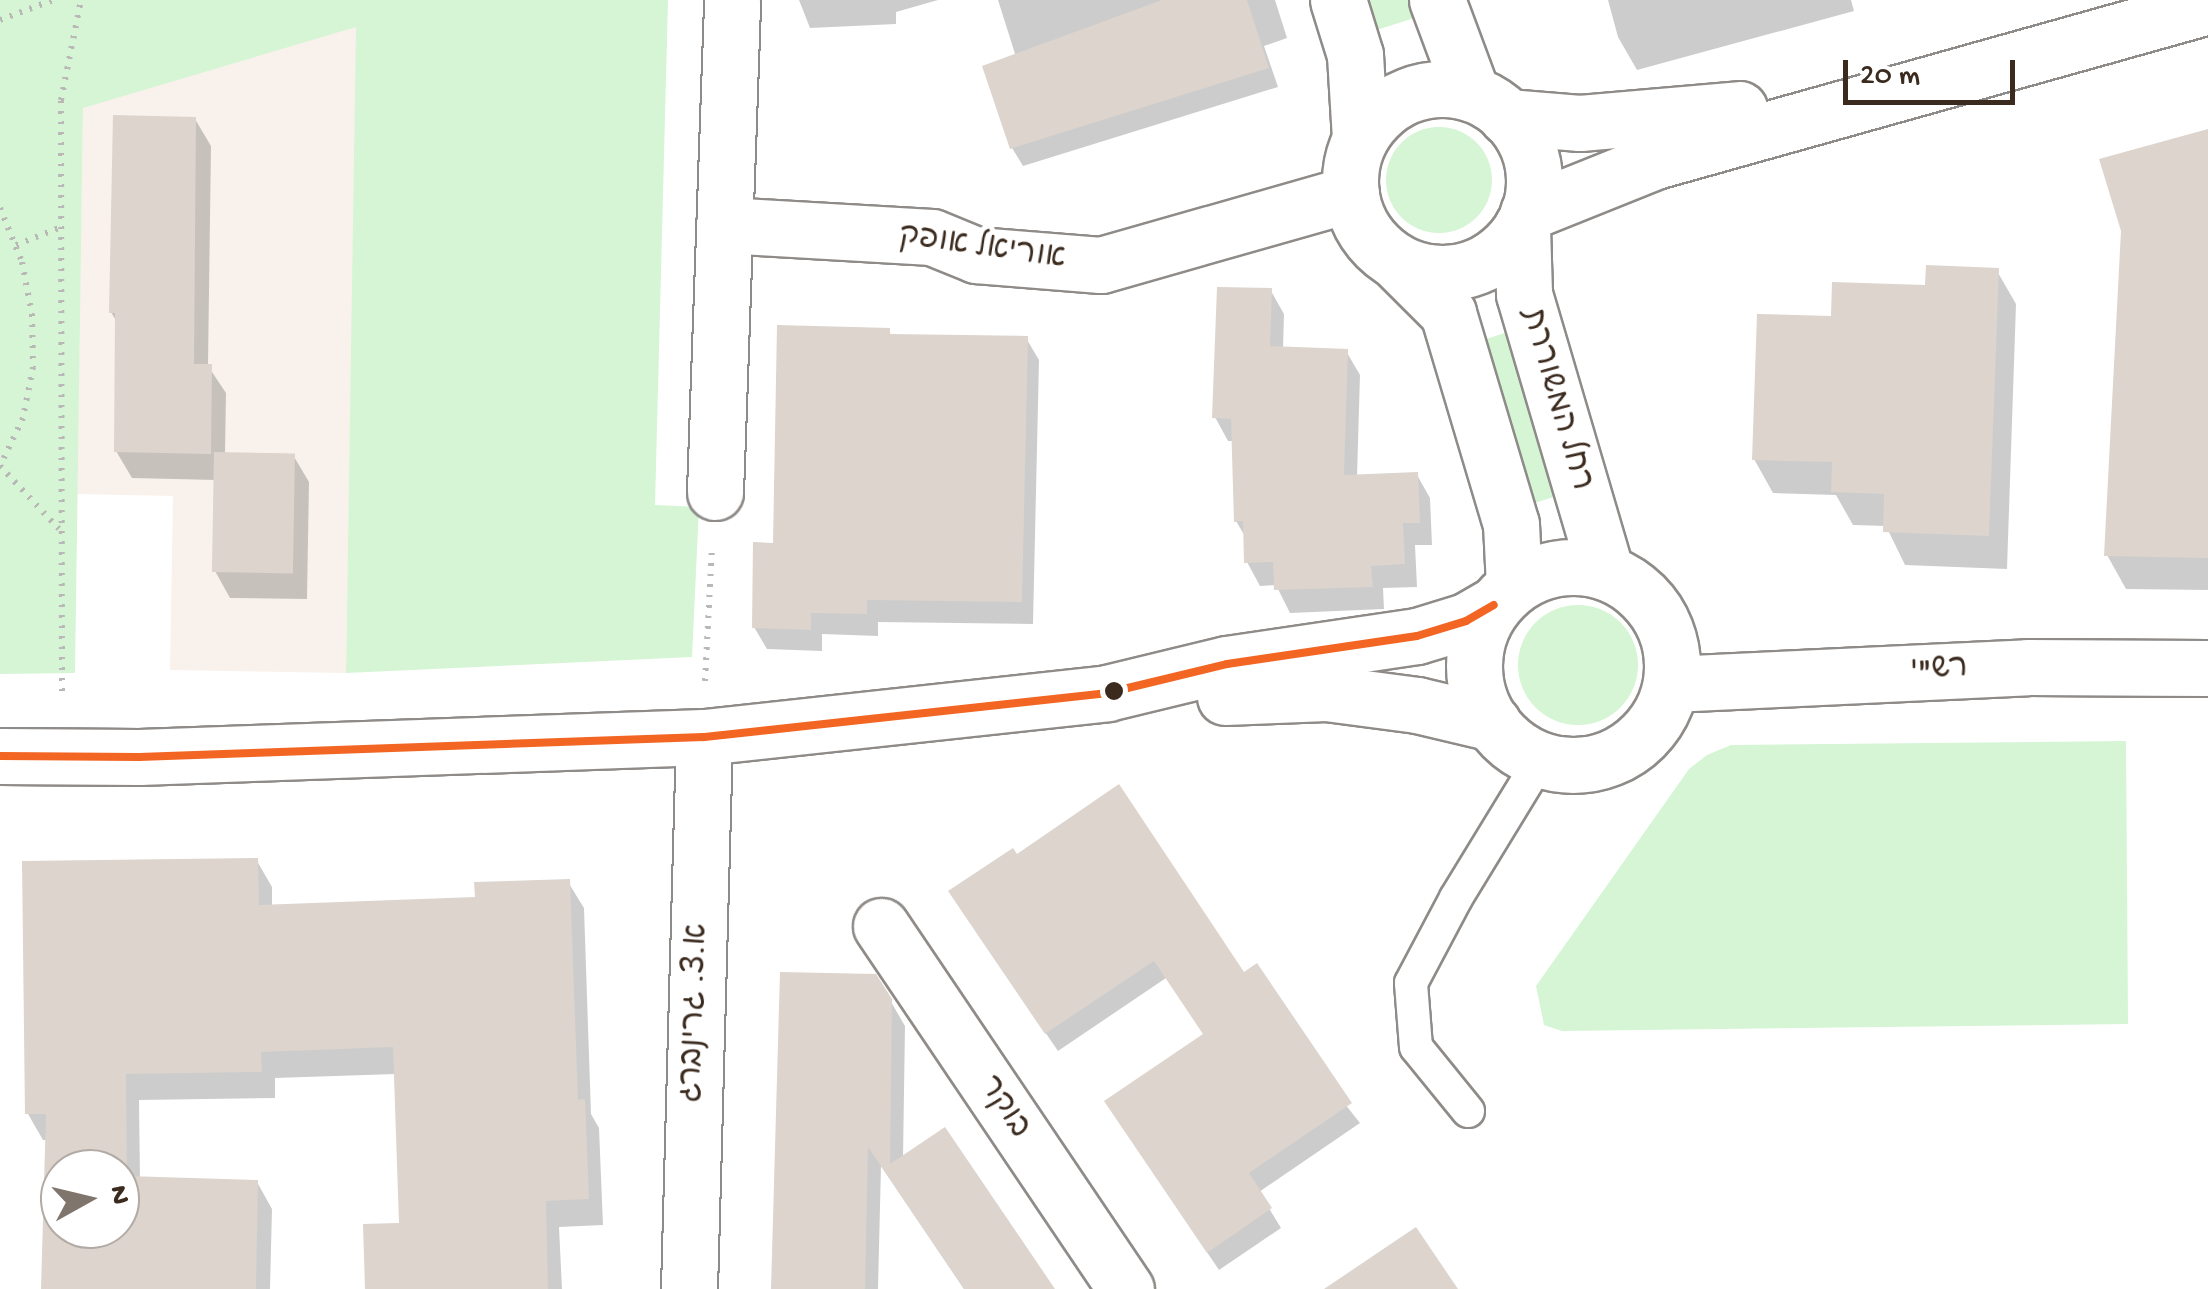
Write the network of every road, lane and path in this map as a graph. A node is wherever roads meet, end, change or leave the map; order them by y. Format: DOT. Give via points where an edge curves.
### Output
graph roads {
  1 [pos="52,0"];
  2 [pos="81,0"];
  3 [pos="732,0"];
  4 [pos="1338,0"];
  5 [pos="1437,0"];
  6 [pos="2208,6"];
  7 [pos="0,24"];
  8 [pos="1946,83"];
  9 [pos="1490,106"];
  10 [pos="1360,138"];
  11 [pos="1351,194"];
  12 [pos="0,208"];
  13 [pos="1525,218"];
  14 [pos="724,225"];
  15 [pos="61,226"];
  16 [pos="16,245"];
  17 [pos="1396,261"];
  18 [pos="0,466"];
  19 [pos="715,492"];
  20 [pos="59,529"];
  21 [pos="1606,572"];
  22 [pos="1504,596"];
  23 [pos="2208,668"];
  24 [pos="1671,684"];
  25 [pos="62,691"];
  26 [pos="1107,694"];
  27 [pos="1492,722"];
  28 [pos="704,737"];
  29 [pos="0,756"];
  30 [pos="1541,759"];
  31 [pos="881,926"];
  32 [pos="1468,1111"];
  33 [pos="1123,1288"];
  34 [pos="689,1289"];
  1 -- 7 [label="path"];
  2 -- 15 [label="path" via="62,100"];
  3 -- 14 [label="street"];
  4 -- 10 [label="street" via="1354,56"];
  5 -- 9 [label="street"];
  6 -- 8 [label="street"];
  8 -- 9 [label="street" via="1644,121 1580,123"];
  8 -- 13 [label="street" via="1655,161"];
  9 -- 10 [label="street" via="1428,90 1378,115"];
  9 -- 13 [label="street" via="1524,140 1533,168"];
  10 -- 11 [label="street"];
  11 -- 14 [label="street, אוריאל אופק" via="1100,265 976,255 932,237"];
  11 -- 17 [label="street" via="1367,234"];
  12 -- 16 [label="path"];
  13 -- 17 [label="street" via="1495,256 1469,269 1425,272"];
  13 -- 21 [label="street, רחל המשוררת" via="1524,294"];
  14 -- 19 [label="street"];
  15 -- 16 [label="path"];
  15 -- 20 [label="path"];
  16 -- 18 [label="path" via="32,314 33,367 22,418"];
  17 -- 22 [label="street" via="1448,313 1511,524"];
  18 -- 20 [label="path"];
  19 -- 28 [label="path"];
  20 -- 25 [label="path"];
  21 -- 22 [label="street" via="1559,568"];
  21 -- 24 [label="street" via="1644,597 1662,621"];
  22 -- 26 [label="street" via="1466,621 1417,636 1227,664"];
  22 -- 27 [label="street" via="1480,633 1474,663"];
  23 -- 24 [label="street, רש\"י" via="2028,667"];
  24 -- 30 [label="street" via="1660,712 1630,746 1587,763"];
  26 -- 27 [label="street" via="1326,693"];
  26 -- 28 [label="street"];
  27 -- 30 [label="street" via="1514,745"];
  28 -- 29 [label="street"];
  28 -- 34 [label="street, א.צ. גרינברג"];
  30 -- 32 [label="lane" via="1411,984 1416,1047"];
  31 -- 33 [label="street, בוקר"];
}
